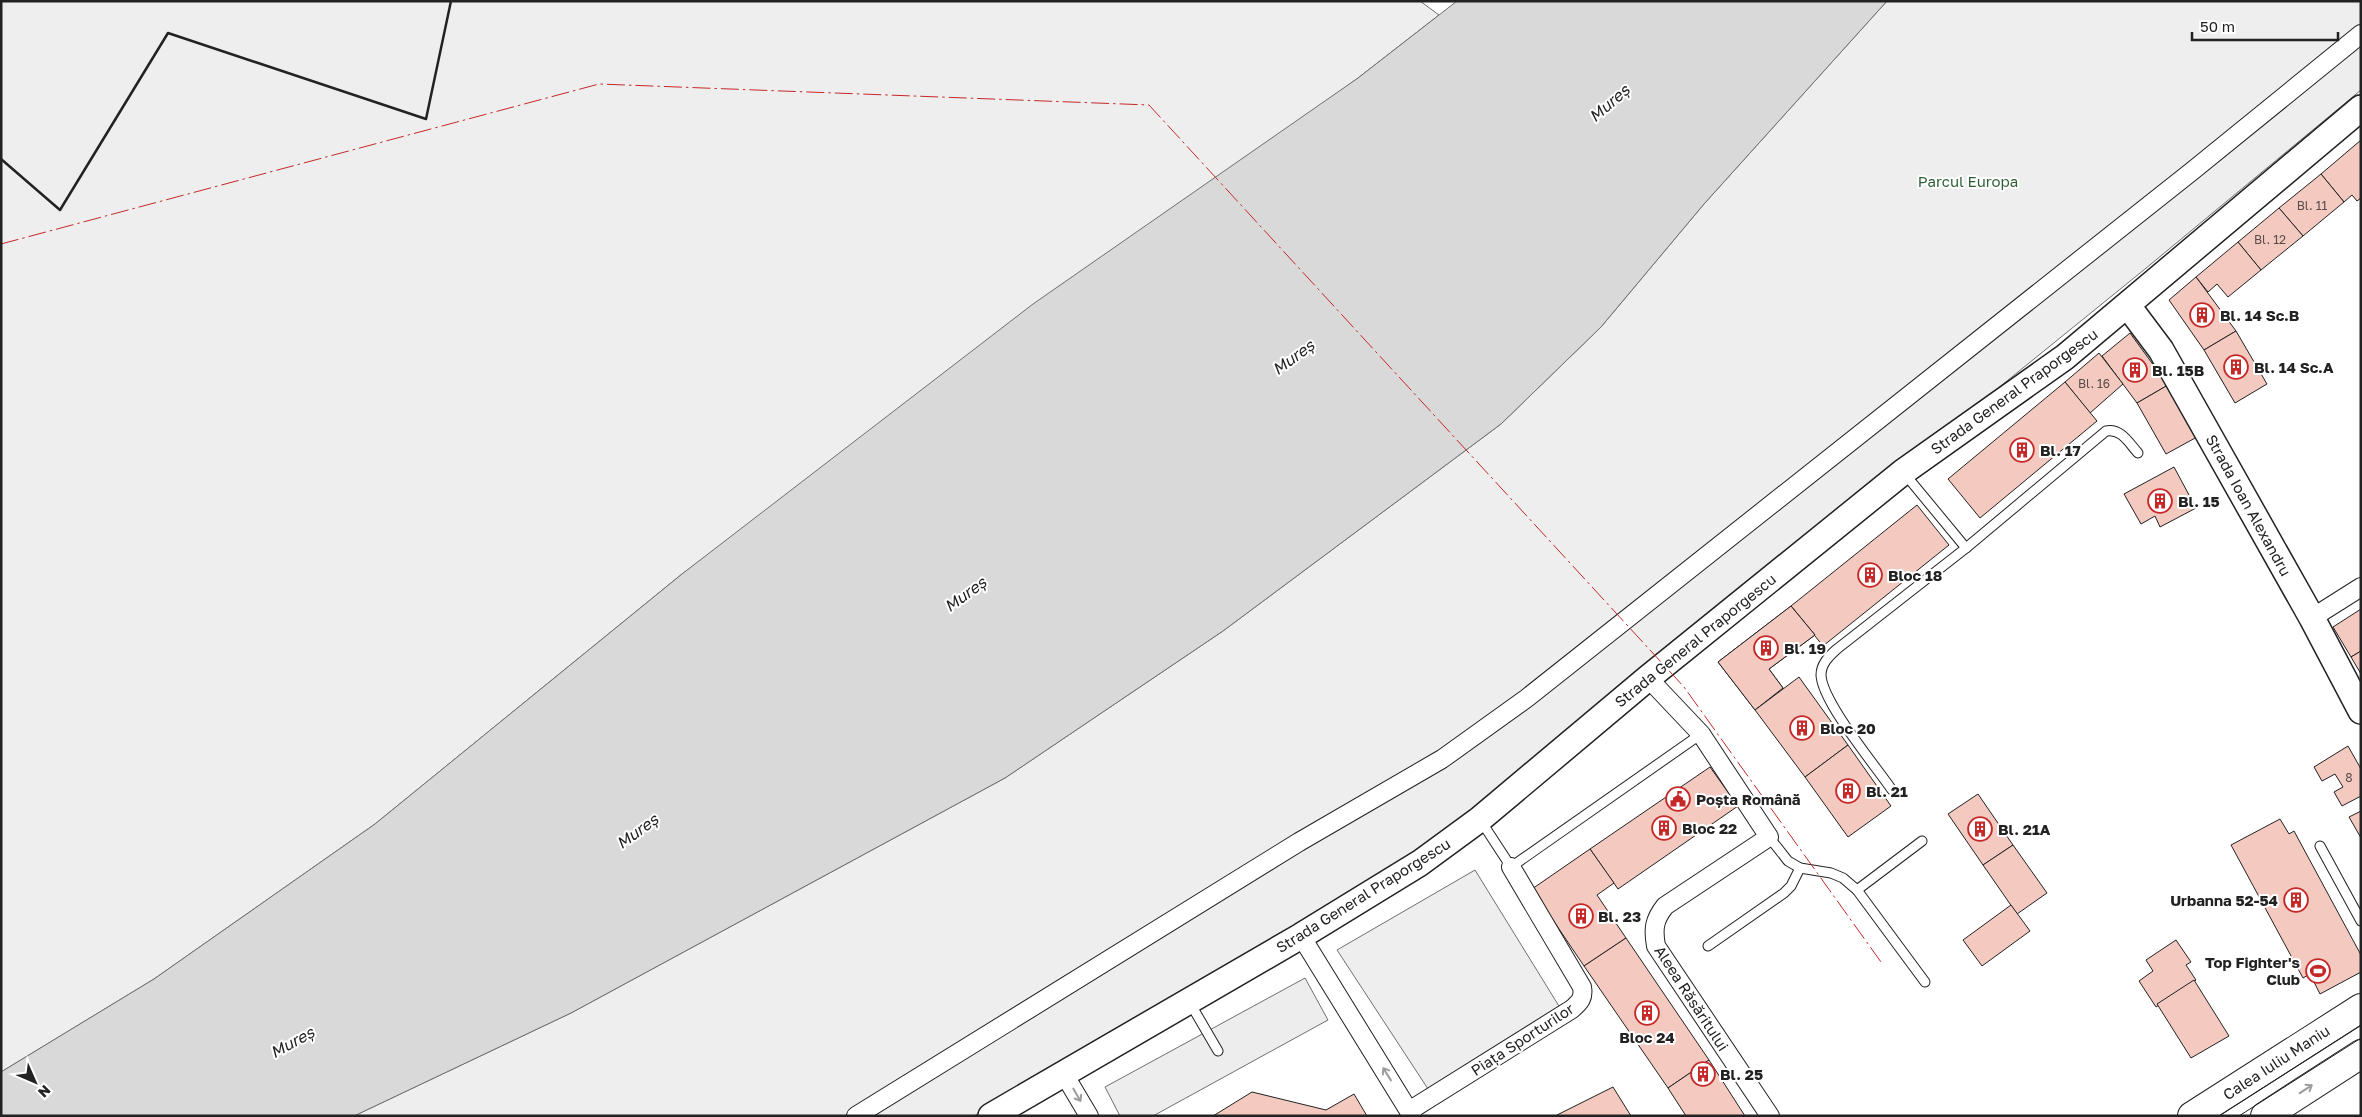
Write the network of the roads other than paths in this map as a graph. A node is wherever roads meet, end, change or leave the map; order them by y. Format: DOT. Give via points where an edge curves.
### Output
graph roads {
  1 [pos="2361,34"];
  2 [pos="2361,108"];
  3 [pos="2128,306"];
  4 [pos="2138,453"];
  5 [pos="1903,472"];
  6 [pos="1966,548"];
  7 [pos="2361,587"];
  8 [pos="2312,618"];
  9 [pos="1648,678"];
  10 [pos="2361,711"];
  11 [pos="1701,734"];
  12 [pos="1892,790"];
  13 [pos="1480,819"];
  14 [pos="1769,837"];
  15 [pos="1922,841"];
  16 [pos="2320,846"];
  17 [pos="1511,867"];
  18 [pos="1800,868"];
  19 [pos="1857,890"];
  20 [pos="2361,921"];
  21 [pos="1301,936"];
  22 [pos="1708,946"];
  23 [pos="1925,982"];
  24 [pos="1189,1001"];
  25 [pos="2361,1008"];
  26 [pos="1218,1051"];
  27 [pos="2361,1054"];
  28 [pos="1064,1074"];
  29 [pos="1411,1113"];
  30 [pos="856,1116"];
  31 [pos="991,1116"];
  32 [pos="1089,1116"];
  33 [pos="1770,1116"];
  34 [pos="2192,1116"];
  35 [pos="2265,1116"];
  1 -- 30 [label="street" via="1527,698 1442,759 1299,842"];
  2 -- 3 [label="street, Strada General Praporgescu"];
  3 -- 5 [label="street, Strada General Praporgescu" via="2065,357"];
  3 -- 8 [label="street, Strada Ioan Alexandru" via="2162,350"];
  4 -- 6 [label="lane" via="2119,432 2114,429 2106,431"];
  5 -- 6 [label="lane"];
  5 -- 9 [label="street, Strada General Praporgescu"];
  6 -- 12 [label="lane" via="1836,649 1825,660 1821,672 1823,687 1831,703"];
  7 -- 8 [label="street"];
  8 -- 10 [label="street, Strada Ioan Alexandru"];
  9 -- 11 [label="street"];
  9 -- 13 [label="street, Strada General Praporgescu"];
  11 -- 14 [label="street"];
  11 -- 17 [label="lane"];
  13 -- 17 [label="lane"];
  13 -- 21 [label="street, Strada General Praporgescu" via="1420,863"];
  14 -- 18 [label="lane" via="1788,861"];
  14 -- 33 [label="street, Aleea Răsăritului" via="1665,906 1656,917 1653,932 1656,946"];
  15 -- 19 [label="lane"];
  16 -- 20 [label="lane"];
  17 -- 29 [label="street, Piața Sporturilor" via="1582,987 1583,995 1572,1009"];
  18 -- 19 [label="lane" via="1831,873"];
  18 -- 22 [label="lane" via="1784,893"];
  19 -- 23 [label="lane"];
  21 -- 24 [label="street, Strada General Praporgescu"];
  29 -- 21 [label="street, Piața Sporturilor, one-way"];
  24 -- 26 [label="lane"];
  24 -- 28 [label="street, Strada General Praporgescu"];
  25 -- 34 [label="main road, Calea Iuliu Maniu"];
  35 -- 27 [label="main road, one-way"];
  28 -- 31 [label="street, Strada General Praporgescu"];
  28 -- 32 [label="street, one-way"];
}
